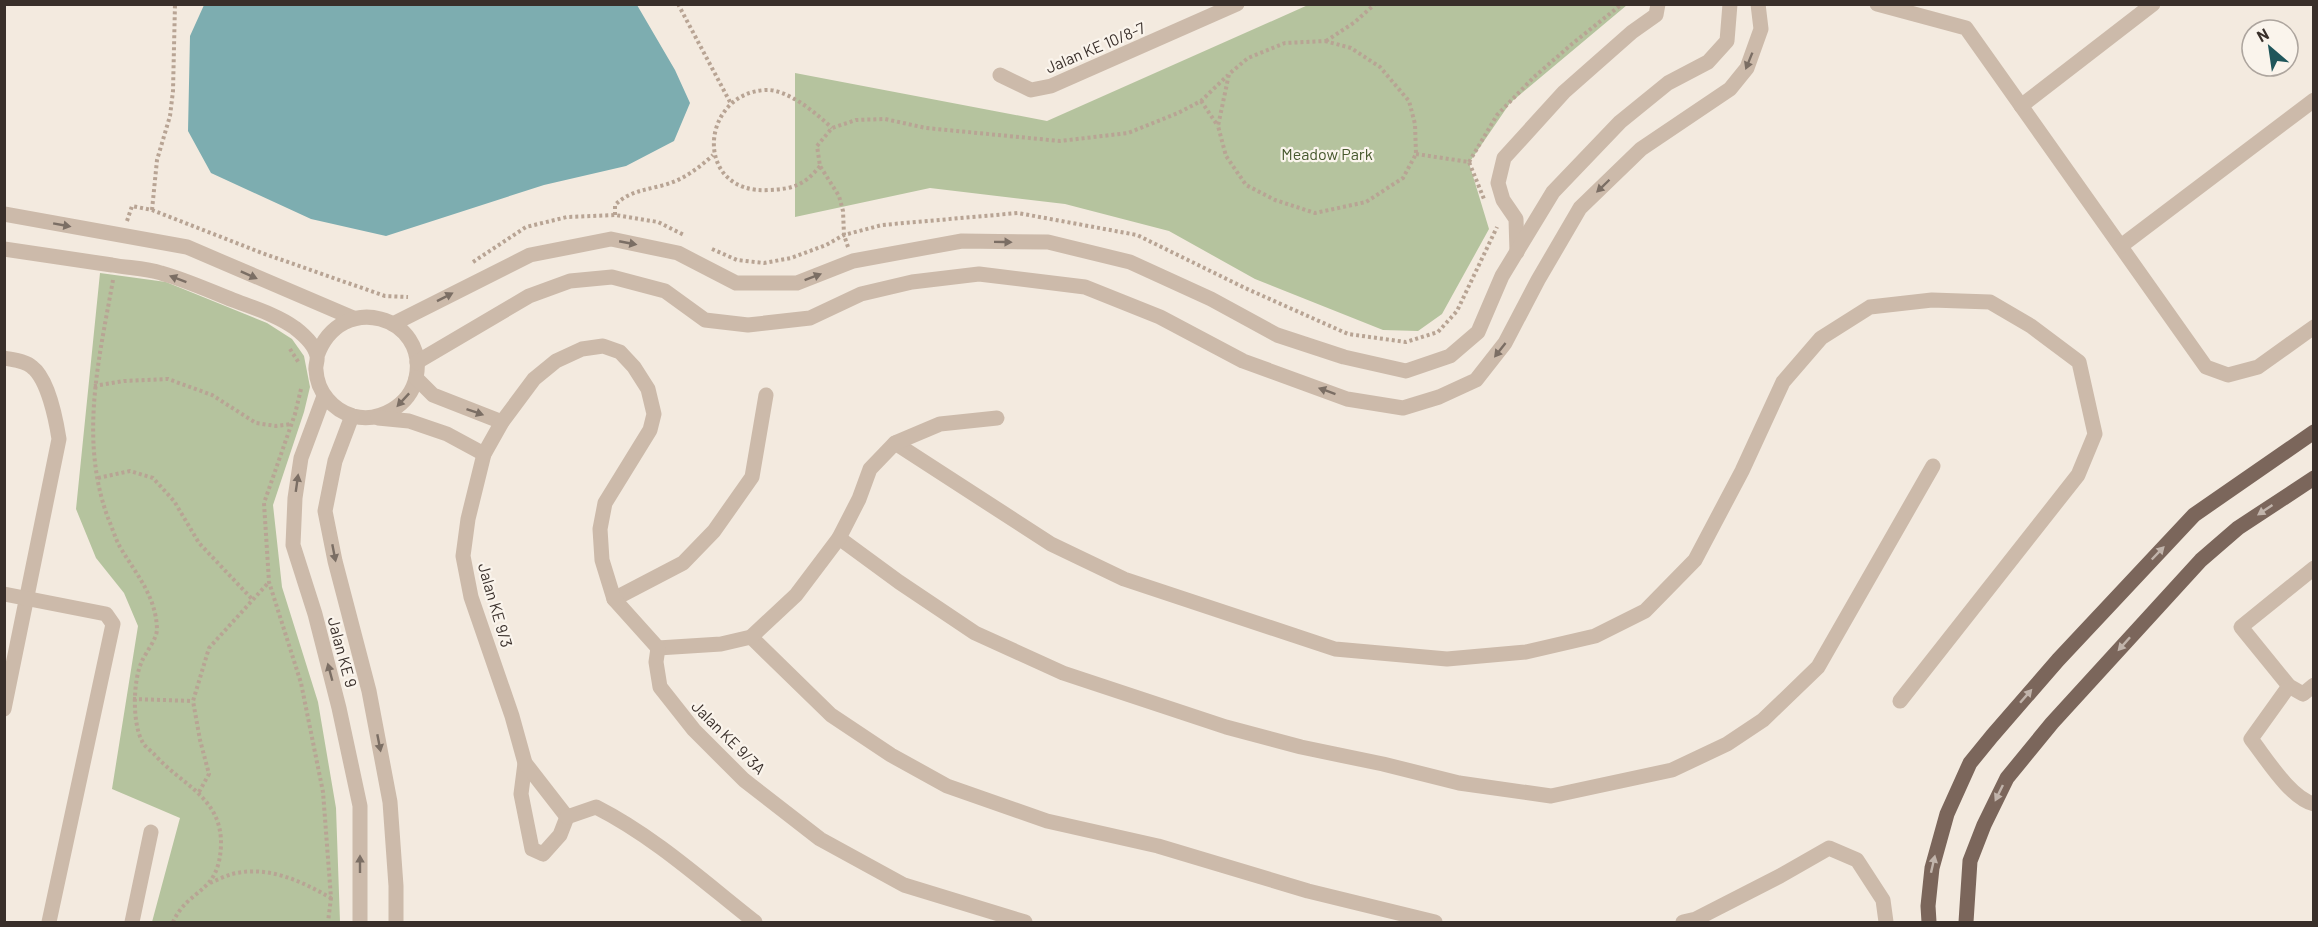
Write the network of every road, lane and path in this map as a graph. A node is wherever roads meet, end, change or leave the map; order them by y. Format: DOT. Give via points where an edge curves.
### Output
graph roads {
  1 [pos="175,4"];
  2 [pos="678,4"];
  3 [pos="1238,4"];
  4 [pos="1375,4"];
  5 [pos="1622,4"];
  6 [pos="1658,4"];
  7 [pos="1730,4"];
  8 [pos="1758,4"];
  9 [pos="2153,4"];
  10 [pos="1883,5"];
  11 [pos="1325,41"];
  12 [pos="1229,74"];
  13 [pos="1000,75"];
  14 [pos="2313,100"];
  15 [pos="1201,101"];
  16 [pos="730,102"];
  17 [pos="2021,106"];
  18 [pos="1218,126"];
  19 [pos="832,128"];
  20 [pos="713,155"];
  21 [pos="1468,162"];
  22 [pos="820,166"];
  23 [pos="152,210"];
  24 [pos="4,214"];
  25 [pos="615,215"];
  26 [pos="2121,246"];
  27 [pos="4,249"];
  28 [pos="1517,252"];
  29 [pos="853,261"];
  30 [pos="115,272"];
  31 [pos="124,282"];
  32 [pos="353,318"];
  33 [pos="393,324"];
  34 [pos="2313,327"];
  35 [pos="284,344"];
  36 [pos="317,356"];
  37 [pos="4,358"];
  38 [pos="417,362"];
  39 [pos="300,372"];
  40 [pos="416,378"];
  41 [pos="301,380"];
  42 [pos="94,386"];
  43 [pos="766,394"];
  44 [pos="324,396"];
  45 [pos="352,416"];
  46 [pos="372,417"];
  47 [pos="997,418"];
  48 [pos="502,422"];
  49 [pos="292,423"];
  50 [pos="312,428"];
  51 [pos="2313,432"];
  52 [pos="895,443"];
  53 [pos="484,454"];
  54 [pos="1933,465"];
  55 [pos="2313,477"];
  56 [pos="98,478"];
  57 [pos="839,538"];
  58 [pos="2313,568"];
  59 [pos="269,582"];
  60 [pos="4,594"];
  61 [pos="27,598"];
  62 [pos="252,599"];
  63 [pos="614,599"];
  64 [pos="751,636"];
  65 [pos="658,648"];
  66 [pos="2289,686"];
  67 [pos="2308,690"];
  68 [pos="133,699"];
  69 [pos="194,701"];
  70 [pos="1900,701"];
  71 [pos="4,709"];
  72 [pos="525,764"];
  73 [pos="199,792"];
  74 [pos="2313,804"];
  75 [pos="567,817"];
  76 [pos="151,831"];
  77 [pos="209,884"];
  78 [pos="331,898"];
  79 [pos="48,922"];
  80 [pos="132,922"];
  81 [pos="173,922"];
  82 [pos="328,922"];
  83 [pos="360,922"];
  84 [pos="396,922"];
  85 [pos="755,922"];
  86 [pos="1025,922"];
  87 [pos="1435,922"];
  88 [pos="1683,922"];
  89 [pos="1886,922"];
  90 [pos="1929,922"];
  91 [pos="1966,922"];
  1 -- 23 [label="path" via="172,100 158,160"];
  2 -- 16 [label="path"];
  3 -- 13 [label="street, Jalan KE 10/8-7" via="1051,86 1031,90"];
  4 -- 11 [label="path"];
  5 -- 21 [label="path" via="1534,77 1497,115"];
  6 -- 28 [label="street" via="1656,15 1564,92 1504,158 1498,183 1503,200 1516,219"];
  7 -- 28 [label="street" via="1727,41 1708,62 1668,83 1620,122 1553,192"];
  8 -- 38 [label="street, one-way" via="1761,29 1747,68 1730,89 1641,149 1580,208 1506,343 1476,380 1403,408 1347,399 1243,361 1160,317 1085,287 980,274 912,282 861,294 810,318 748,325 705,320 665,291 612,277 570,281 529,296"];
  9 -- 17 [label="street"];
  10 -- 17 [label="street" via="1966,28"];
  11 -- 12 [label="path" via="1285,43 1248,58"];
  11 -- 18 [label="path" via="1351,48 1380,67 1409,101 1416,154 1403,178 1366,202 1315,213 1246,185 1226,156"];
  12 -- 15 [label="path"];
  12 -- 18 [label="path"];
  14 -- 26 [label="street"];
  15 -- 18 [label="path"];
  15 -- 19 [label="path" via="1128,133 1060,141 926,128 885,119 855,120"];
  16 -- 19 [label="path" via="768,89 807,105"];
  16 -- 20 [label="path" via="715,130"];
  17 -- 26 [label="street"];
  19 -- 22 [label="path" via="817,146"];
  20 -- 22 [label="path" via="718,168 735,183 760,191 783,190 809,180"];
  20 -- 25 [label="path" via="684,177 623,197 615,205"];
  22 -- 29 [label="path" via="840,196 844,235"];
  24 -- 32 [label="street, one-way" via="188,247"];
  26 -- 34 [label="street" via="2206,367 2228,375 2258,367"];
  27 -- 30 [label="street"];
  29 -- 28 [label="street, one-way" via="962,241 1048,242 1130,262 1211,298 1277,335 1344,357 1406,371 1450,356 1478,332"];
  33 -- 29 [label="street, one-way" via="530,255 611,239 678,253 736,283 797,283"];
  30 -- 31 [label="path"];
  36 -- 30 [label="street, one-way" via="308,339 264,312 160,272"];
  30 -- 42 [label="path"];
  32 -- 33 [label="street" via="373,317"];
  32 -- 36 [label="street" via="330,332"];
  33 -- 38 [label="street" via="409,340"];
  35 -- 39 [label="path" via="299,363"];
  36 -- 44 [label="street" via="318,383"];
  37 -- 61 [label="street" via="33,367 45,386 59,439"];
  38 -- 40 [label="street"];
  40 -- 46 [label="street, one-way" via="400,405"];
  40 -- 48 [label="street, one-way" via="433,395"];
  41 -- 49 [label="path"];
  42 -- 49 [label="path" via="168,380 212,395 256,423"];
  42 -- 56 [label="path" via="92,420"];
  43 -- 63 [label="street" via="752,477 714,531 683,563"];
  44 -- 45 [label="street"];
  44 -- 50 [label="street, Jalan KE 9"];
  45 -- 46 [label="street"];
  45 -- 84 [label="street, Jalan KE 9, one-way" via="335,460 325,511 369,691 390,802"];
  46 -- 53 [label="street" via="410,421 447,434"];
  47 -- 52 [label="street" via="940,424"];
  48 -- 53 [label="street"];
  48 -- 63 [label="street" via="534,380 556,361 582,349 603,346 620,352 648,389 654,414 650,430 605,503 600,529 602,560"];
  49 -- 50 [label="path"];
  49 -- 59 [label="path" via="264,503"];
  83 -- 50 [label="street, Jalan KE 9, one-way" via="360,806 315,614 293,545 301,458"];
  90 -- 51 [label="main road, one-way" via="1932,868 1947,814 1970,763 2058,660 2194,515"];
  52 -- 57 [label="street" via="870,469"];
  52 -- 70 [label="street" via="1051,544 1124,579 1335,649 1447,659 1526,652 1595,636 1645,611 1695,560 1783,382 1821,338 1869,307 1932,300 1990,302 2031,326 2079,362 2095,434 2078,475"];
  53 -- 72 [label="street, Jalan KE 9/3" via="463,556 471,597"];
  54 -- 57 [label="street" via="1818,667 1763,720 1727,744 1672,770 1551,796 1459,783 1301,747 1063,673 975,633"];
  55 -- 91 [label="main road, one-way" via="2238,528 2201,560 2007,778 1970,861"];
  56 -- 62 [label="path" via="130,471 153,478 174,501 199,543"];
  56 -- 68 [label="path" via="119,545 153,602 158,632 140,664"];
  57 -- 64 [label="street" via="796,595"];
  58 -- 66 [label="street" via="2241,627"];
  59 -- 62 [label="path"];
  59 -- 78 [label="path" via="301,683 323,792"];
  60 -- 61 [label="street"];
  61 -- 71 [label="street"];
  61 -- 79 [label="street" via="106,614 113,624"];
  62 -- 69 [label="path" via="209,648"];
  63 -- 65 [label="street"];
  64 -- 65 [label="street" via="721,644"];
  64 -- 87 [label="street" via="831,715 947,786 1047,821 1158,846 1308,891"];
  65 -- 86 [label="street, Jalan KE 9/3A" via="660,687 694,730 744,780 820,839 904,885"];
  66 -- 67 [label="street"];
  66 -- 74 [label="street" via="2251,739 2295,794"];
  68 -- 69 [label="path"];
  68 -- 73 [label="path" via="142,741 163,765"];
  69 -- 73 [label="path" via="208,774"];
  72 -- 75 [label="street, Jalan KE 9/3"];
  72 -- 75 [label="street, Jalan KE 9/3" via="521,794 532,849 543,854 560,835"];
  73 -- 77 [label="path" via="217,817 221,843 218,868"];
  75 -- 85 [label="street" via="596,807 623,820"];
  76 -- 80 [label="street"];
  77 -- 78 [label="path" via="232,874 266,872 302,882"];
  77 -- 81 [label="path"];
  78 -- 82 [label="path"];
  88 -- 89 [label="street" via="1696,919 1829,848 1857,860 1883,900"];
}
